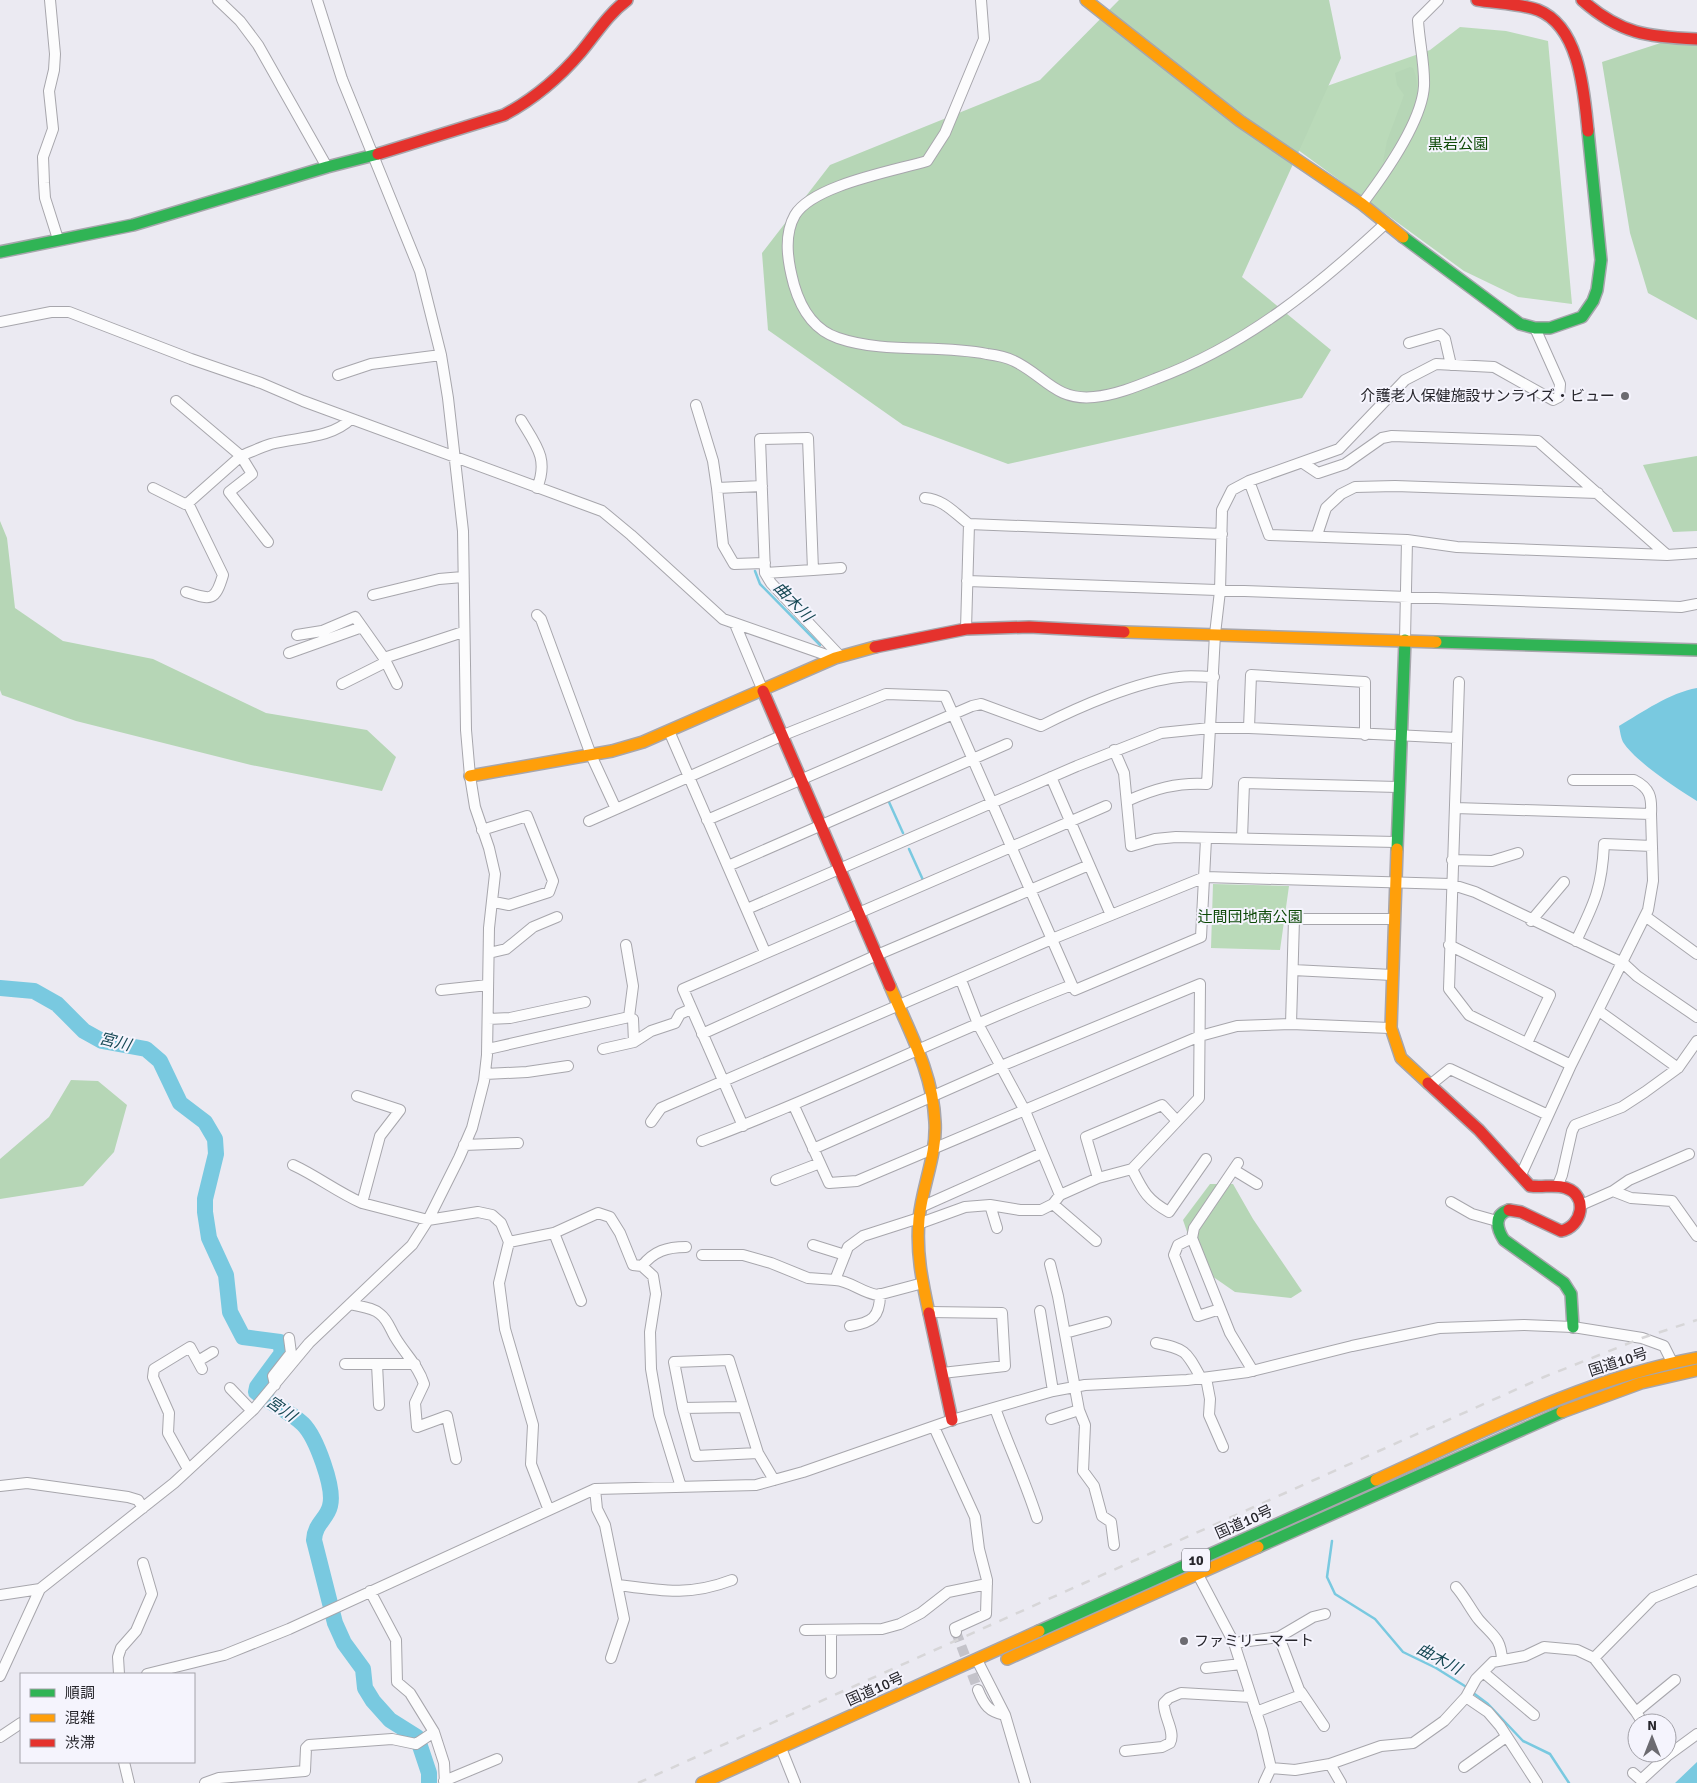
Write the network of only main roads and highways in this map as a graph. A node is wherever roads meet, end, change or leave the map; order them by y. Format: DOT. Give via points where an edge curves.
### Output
graph roads {
  1 [pos="628,0"];
  2 [pos="1086,0"];
  3 [pos="1477,0"];
  4 [pos="1582,0"];
  5 [pos="1697,39"];
  6 [pos="0,252"];
  7 [pos="1405,640"];
  8 [pos="1697,650"];
  9 [pos="763,691"];
  10 [pos="470,776"];
  11 [pos="1573,1327"];
  12 [pos="1697,1358"];
  13 [pos="1697,1370"];
  14 [pos="952,1420"];
  15 [pos="985,1667"];
  16 [pos="848,1730"];
  17 [pos="784,1753"];
  18 [pos="702,1783"];
  19 [pos="731,1783"];
  1 -- 6 [label="main road" via="616,8 549,87 504,115 133,224"];
  2 -- 3 [label="main road" via="1240,121 1362,204 1434,262 1513,319 1535,328 1550,328 1582,317 1597,290 1602,260 1577,60 1569,37 1538,10"];
  4 -- 5 [label="main road" via="1599,16 1624,31 1650,38"];
  7 -- 8 [label="main road"];
  7 -- 9 [label="main road" via="1029,627 966,629 838,657"];
  7 -- 11 [label="main road" via="1390,1028 1393,1044 1401,1058 1479,1130 1530,1186 1568,1189 1576,1195 1581,1205 1580,1216 1574,1225 1563,1231 1550,1229 1523,1211 1512,1209 1502,1212 1497,1221 1504,1240 1564,1283 1571,1294"];
  9 -- 10 [label="main road" via="636,744"];
  9 -- 14 [label="main road" via="918,1051 933,1096 935,1148 919,1216 918,1261"];
  12 -- 15 [label="main road, 国道10号 / 10" via="1610,1379 1555,1401 1192,1562"];
  13 -- 15 [label="main road, 国道10号 / 10" via="1641,1383 1573,1407"];
  15 -- 17 [label="main road, 国道10号 / 10"];
  16 -- 17 [label="main road, 国道10号 / 10"];
  17 -- 18 [label="main road, 国道10号 / 10"];
  17 -- 19 [label="main road, 国道10号 / 10"];
}
